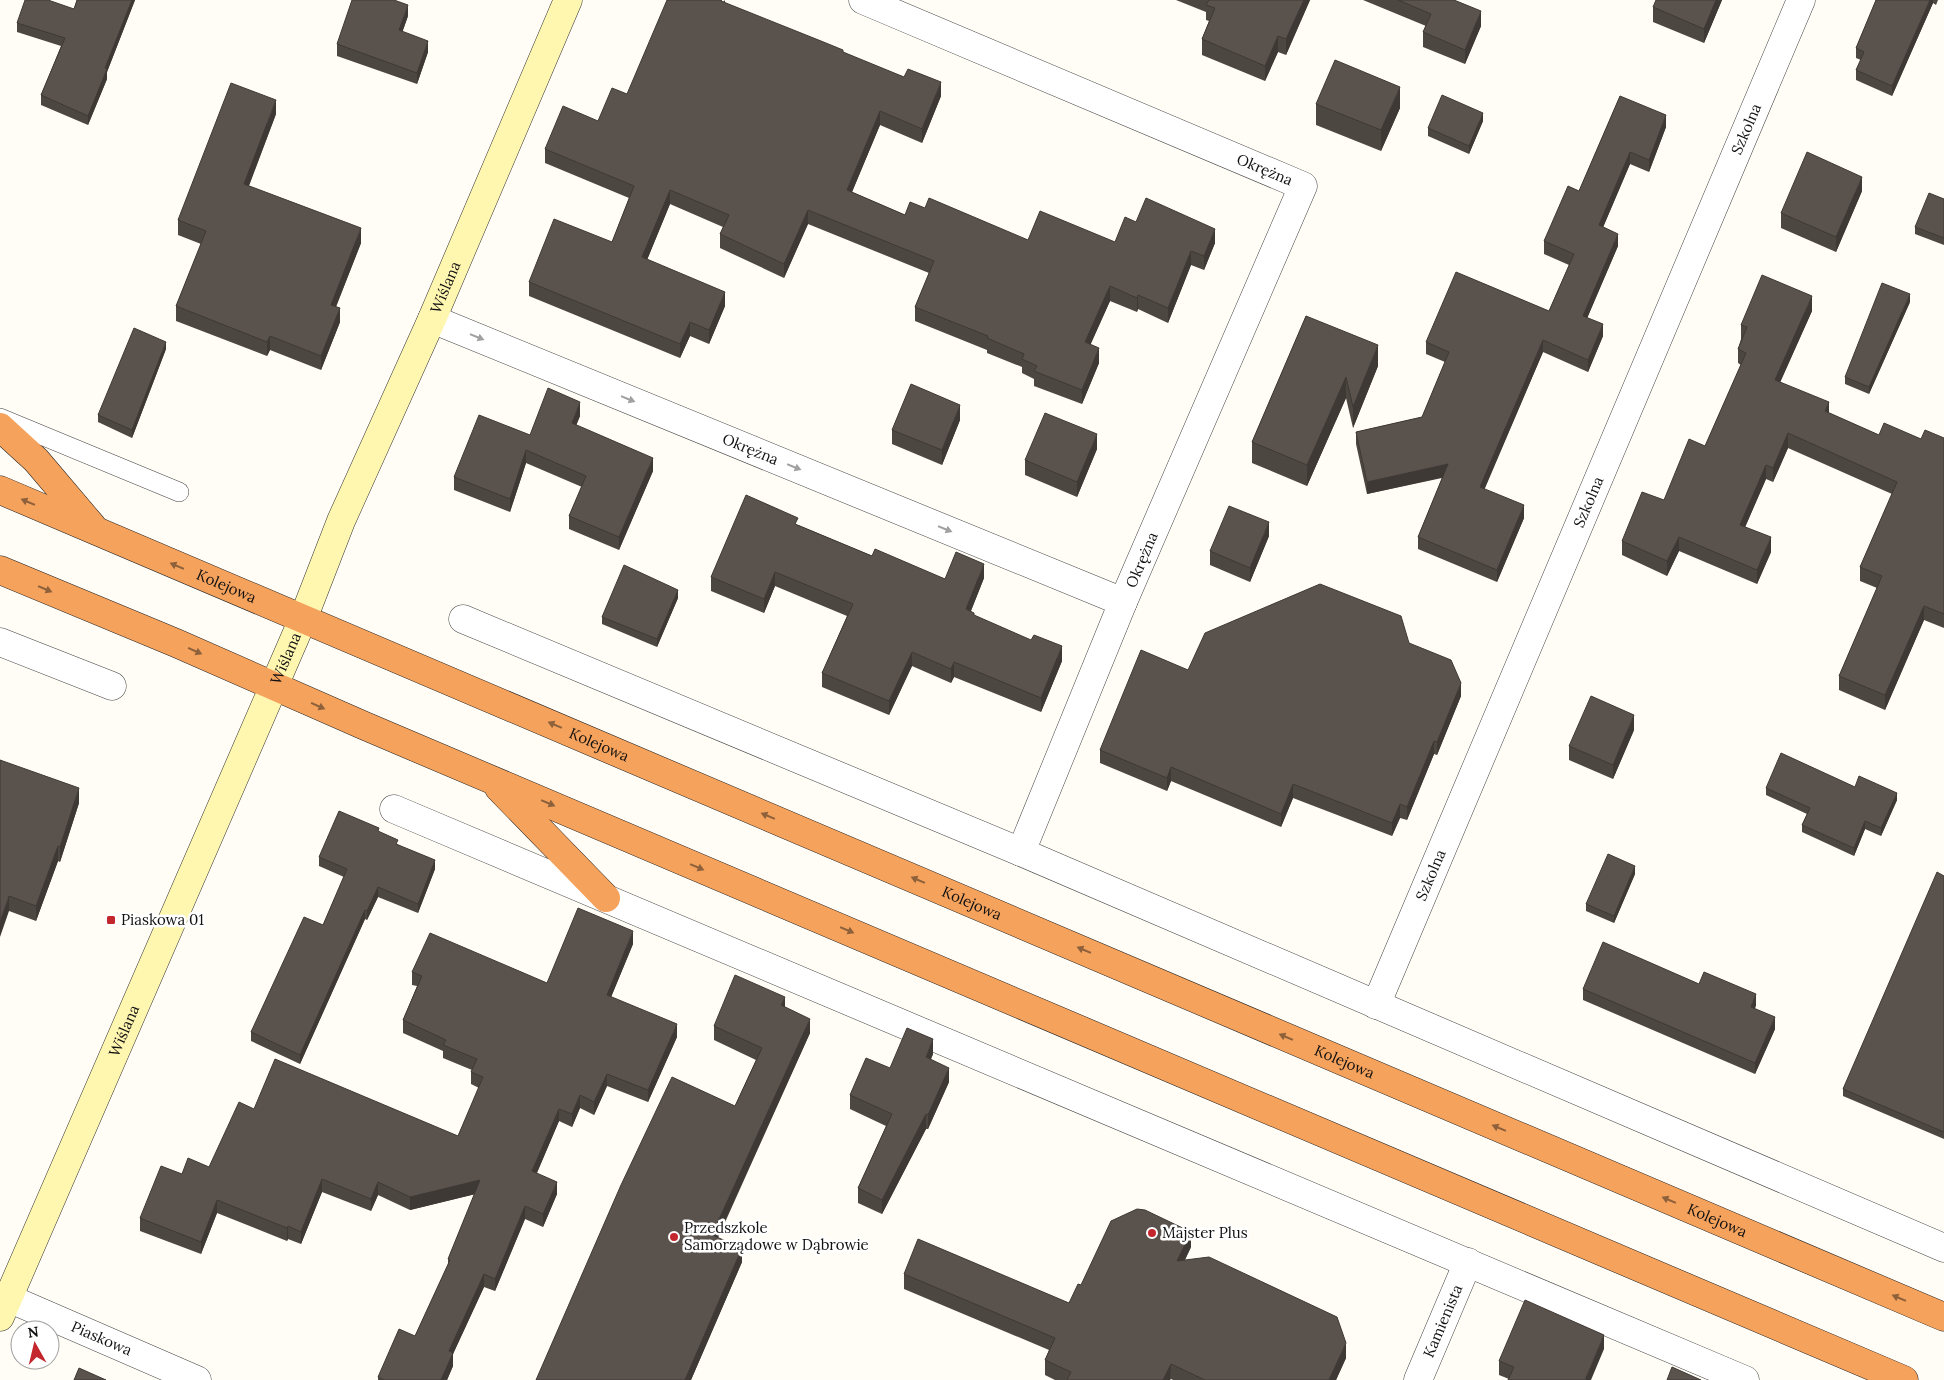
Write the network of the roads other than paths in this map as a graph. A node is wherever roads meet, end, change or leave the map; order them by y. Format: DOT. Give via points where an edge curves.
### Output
graph roads {
  1 [pos="568,0"];
  2 [pos="863,0"];
  3 [pos="1801,0"];
  4 [pos="432,319"];
  5 [pos="0,418"];
  6 [pos="0,427"];
  7 [pos="0,490"];
  8 [pos="179,492"];
  9 [pos="96,531"];
  10 [pos="0,570"];
  11 [pos="1124,602"];
  12 [pos="303,619"];
  13 [pos="463,619"];
  14 [pos="0,642"];
  15 [pos="112,686"];
  16 [pos="273,686"];
  17 [pos="491,779"];
  18 [pos="394,810"];
  19 [pos="1021,852"];
  20 [pos="606,898"];
  21 [pos="1376,1005"];
  22 [pos="1944,1248"];
  23 [pos="1468,1262"];
  24 [pos="4,1307"];
  25 [pos="1944,1318"];
  26 [pos="197,1380"];
  27 [pos="1418,1380"];
  28 [pos="1745,1380"];
  29 [pos="1904,1380"];
  1 -- 4 [label="main road, Wiślana"];
  2 -- 11 [label="street, Okrężna" via="1304,186"];
  3 -- 21 [label="street, Szkolna"];
  4 -- 11 [label="street, Okrężna, one-way"];
  4 -- 12 [label="main road, Wiślana" via="341,521"];
  5 -- 8 [label="lane"];
  6 -- 9 [label="highway" via="36,460"];
  9 -- 7 [label="highway, Kolejowa, one-way"];
  12 -- 9 [label="highway, Kolejowa, one-way"];
  10 -- 16 [label="highway, one-way"];
  11 -- 19 [label="street, Okrężna"];
  12 -- 16 [label="main road, Wiślana"];
  25 -- 12 [label="highway, Kolejowa, one-way"];
  13 -- 19 [label="street"];
  14 -- 15 [label="street"];
  16 -- 17 [label="highway, one-way"];
  16 -- 24 [label="main road, Wiślana"];
  17 -- 20 [label="highway"];
  17 -- 29 [label="highway, one-way"];
  18 -- 20 [label="street"];
  19 -- 21 [label="street"];
  20 -- 23 [label="street"];
  21 -- 22 [label="street"];
  23 -- 27 [label="street, Kamienista"];
  23 -- 28 [label="street"];
  24 -- 26 [label="street, Piaskowa"];
}
